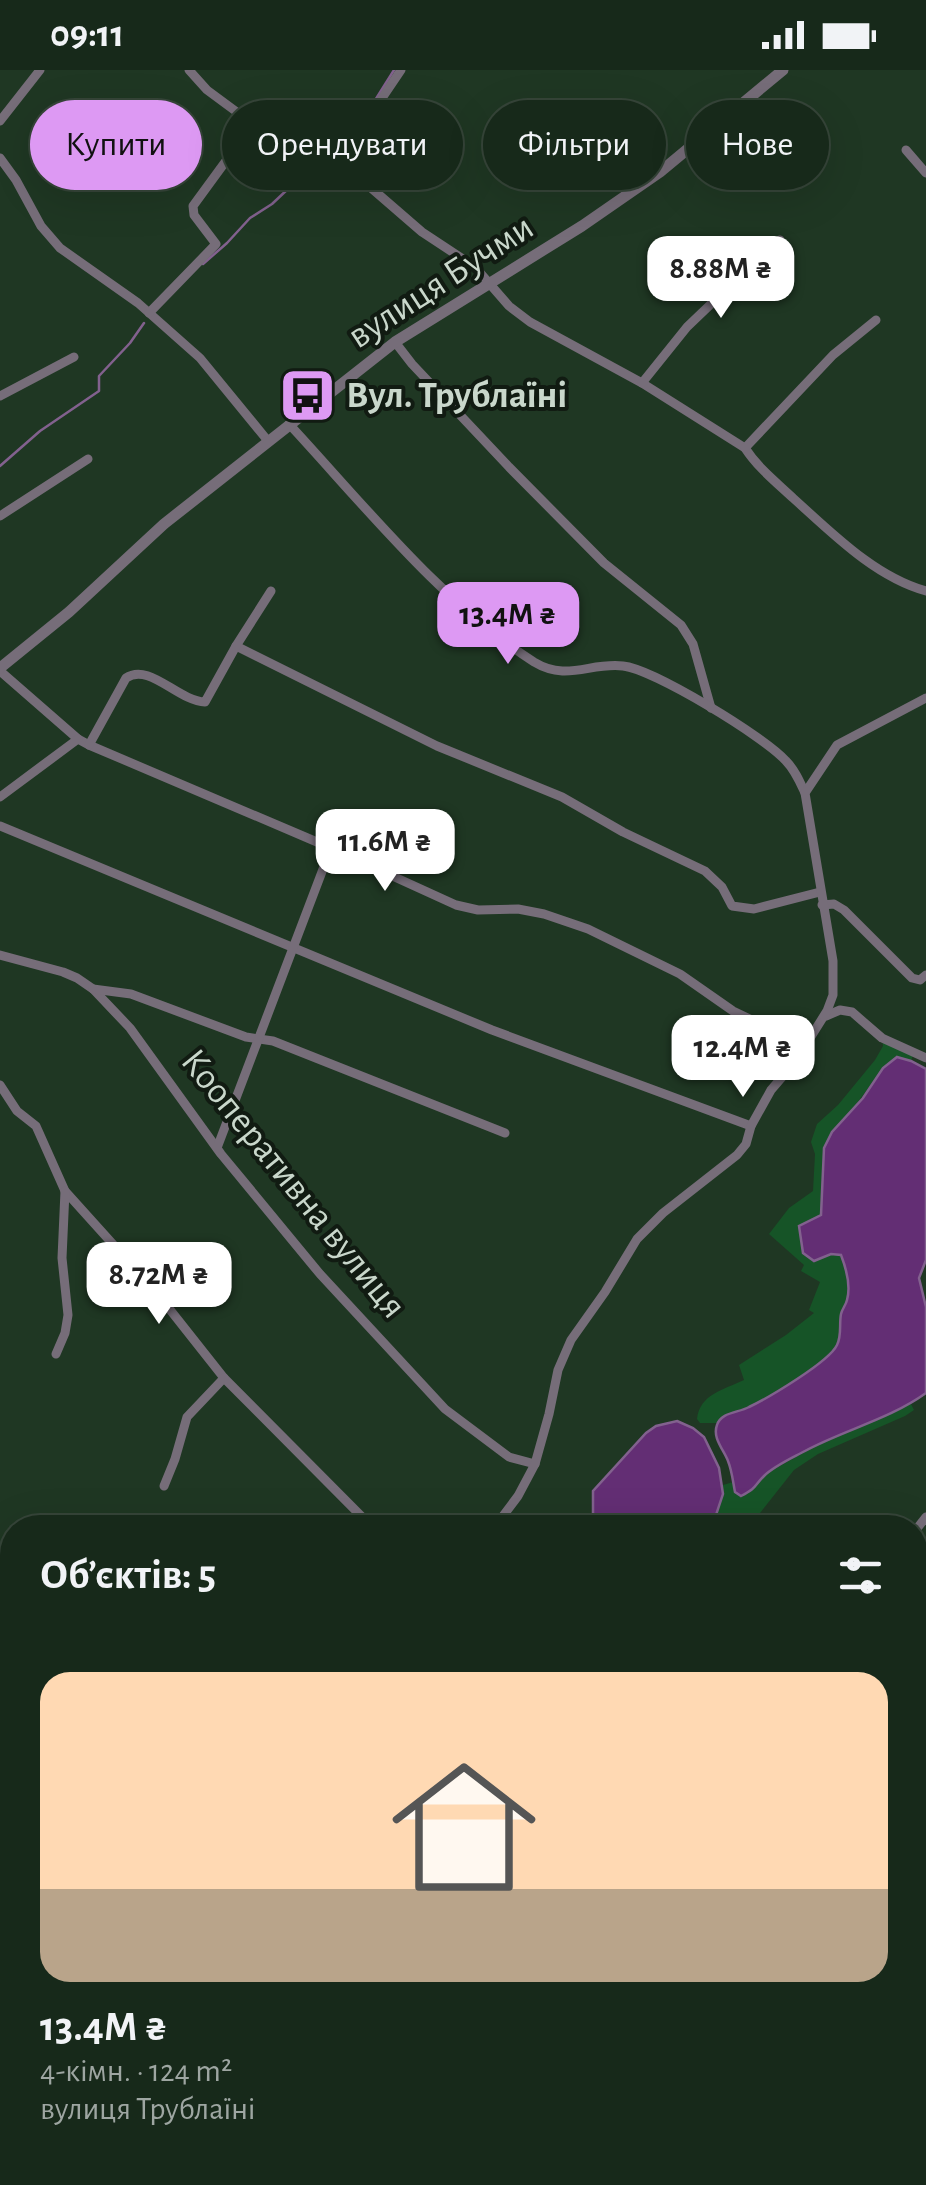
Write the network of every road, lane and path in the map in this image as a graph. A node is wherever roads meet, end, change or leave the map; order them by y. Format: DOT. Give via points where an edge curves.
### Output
graph roads {
  1 [pos="40,70"];
  2 [pos="189,70"];
  3 [pos="401,70"];
  4 [pos="783,70"];
  5 [pos="0,122"];
  6 [pos="906,150"];
  7 [pos="0,158"];
  8 [pos="926,173"];
  9 [pos="780,240"];
  10 [pos="489,284"];
  11 [pos="149,312"];
  12 [pos="876,320"];
  13 [pos="394,342"];
  14 [pos="74,356"];
  15 [pos="642,383"];
  16 [pos="0,396"];
  17 [pos="290,424"];
  18 [pos="268,441"];
  19 [pos="745,448"];
  20 [pos="88,459"];
  21 [pos="0,516"];
  22 [pos="926,590"];
  23 [pos="271,591"];
  24 [pos="236,646"];
  25 [pos="0,669"];
  26 [pos="926,698"];
  27 [pos="711,708"];
  28 [pos="78,739"];
  29 [pos="89,745"];
  30 [pos="805,794"];
  31 [pos="0,798"];
  32 [pos="0,826"];
  33 [pos="332,848"];
  34 [pos="820,892"];
  35 [pos="822,905"];
  36 [pos="294,946"];
  37 [pos="0,954"];
  38 [pos="926,975"];
  39 [pos="93,989"];
  40 [pos="820,1020"];
  41 [pos="260,1040"];
  42 [pos="807,1043"];
  43 [pos="926,1058"];
  44 [pos="0,1085"];
  45 [pos="751,1126"];
  46 [pos="505,1133"];
  47 [pos="217,1148"];
  48 [pos="65,1191"];
  49 [pos="56,1354"];
  50 [pos="224,1378"];
  51 [pos="535,1464"];
  52 [pos="164,1486"];
  53 [pos="360,1515"];
  54 [pos="504,1515"];
  1 -- 5 [label="street"];
  2 -- 11 [label="street" via="252,124 193,206 216,244"];
  3 -- 10 [label="street" via="351,144 348,159 355,174"];
  4 -- 10 [label="street, вулиця Бучми" via="660,172"];
  6 -- 8 [label="street"];
  7 -- 11 [label="street" via="60,248"];
  9 -- 15 [label="street" via="687,327"];
  10 -- 13 [label="street, вулиця Бучми"];
  10 -- 15 [label="street" via="530,322"];
  11 -- 18 [label="street" via="200,358"];
  12 -- 19 [label="street" via="833,355"];
  13 -- 17 [label="street, вулиця Бучми"];
  13 -- 27 [label="street" via="604,563 681,624"];
  14 -- 16 [label="street"];
  15 -- 19 [label="street"];
  17 -- 18 [label="street, вулиця Бучми"];
  17 -- 27 [label="street" via="420,566 534,661 569,672 636,669"];
  18 -- 25 [label="street, вулиця Бучми"];
  19 -- 22 [label="street" via="826,529 872,564"];
  20 -- 21 [label="street"];
  23 -- 24 [label="street"];
  24 -- 29 [label="street" via="205,702 139,673 126,678"];
  24 -- 34 [label="street" via="705,871 732,906 754,909"];
  25 -- 28 [label="street"];
  26 -- 30 [label="street" via="837,745"];
  27 -- 30 [label="street" via="788,762"];
  28 -- 29 [label="street"];
  28 -- 31 [label="street"];
  29 -- 33 [label="street"];
  30 -- 34 [label="street"];
  32 -- 36 [label="street"];
  33 -- 36 [label="street"];
  33 -- 42 [label="street" via="456,905 518,909 588,930 680,974 733,1011"];
  34 -- 35 [label="street"];
  35 -- 38 [label="street" via="844,910 912,978"];
  35 -- 40 [label="street" via="833,995"];
  36 -- 41 [label="street"];
  36 -- 45 [label="street" via="492,1030"];
  37 -- 39 [label="street, Кооперативна вулиця" via="63,972"];
  39 -- 41 [label="street" via="131,994"];
  39 -- 47 [label="street, Кооперативна вулиця" via="130,1028"];
  40 -- 42 [label="street"];
  40 -- 43 [label="street" via="852,1012 882,1038"];
  41 -- 46 [label="street"];
  41 -- 47 [label="street"];
  42 -- 45 [label="street"];
  44 -- 48 [label="street" via="17,1112 36,1126"];
  45 -- 51 [label="street" via="737,1155 637,1239 571,1340"];
  47 -- 51 [label="street, Кооперативна вулиця" via="320,1274 445,1409 509,1457"];
  48 -- 49 [label="street" via="68,1314"];
  48 -- 50 [label="street"];
  50 -- 52 [label="street" via="187,1416"];
  50 -- 53 [label="street"];
  51 -- 54 [label="street"];
}
